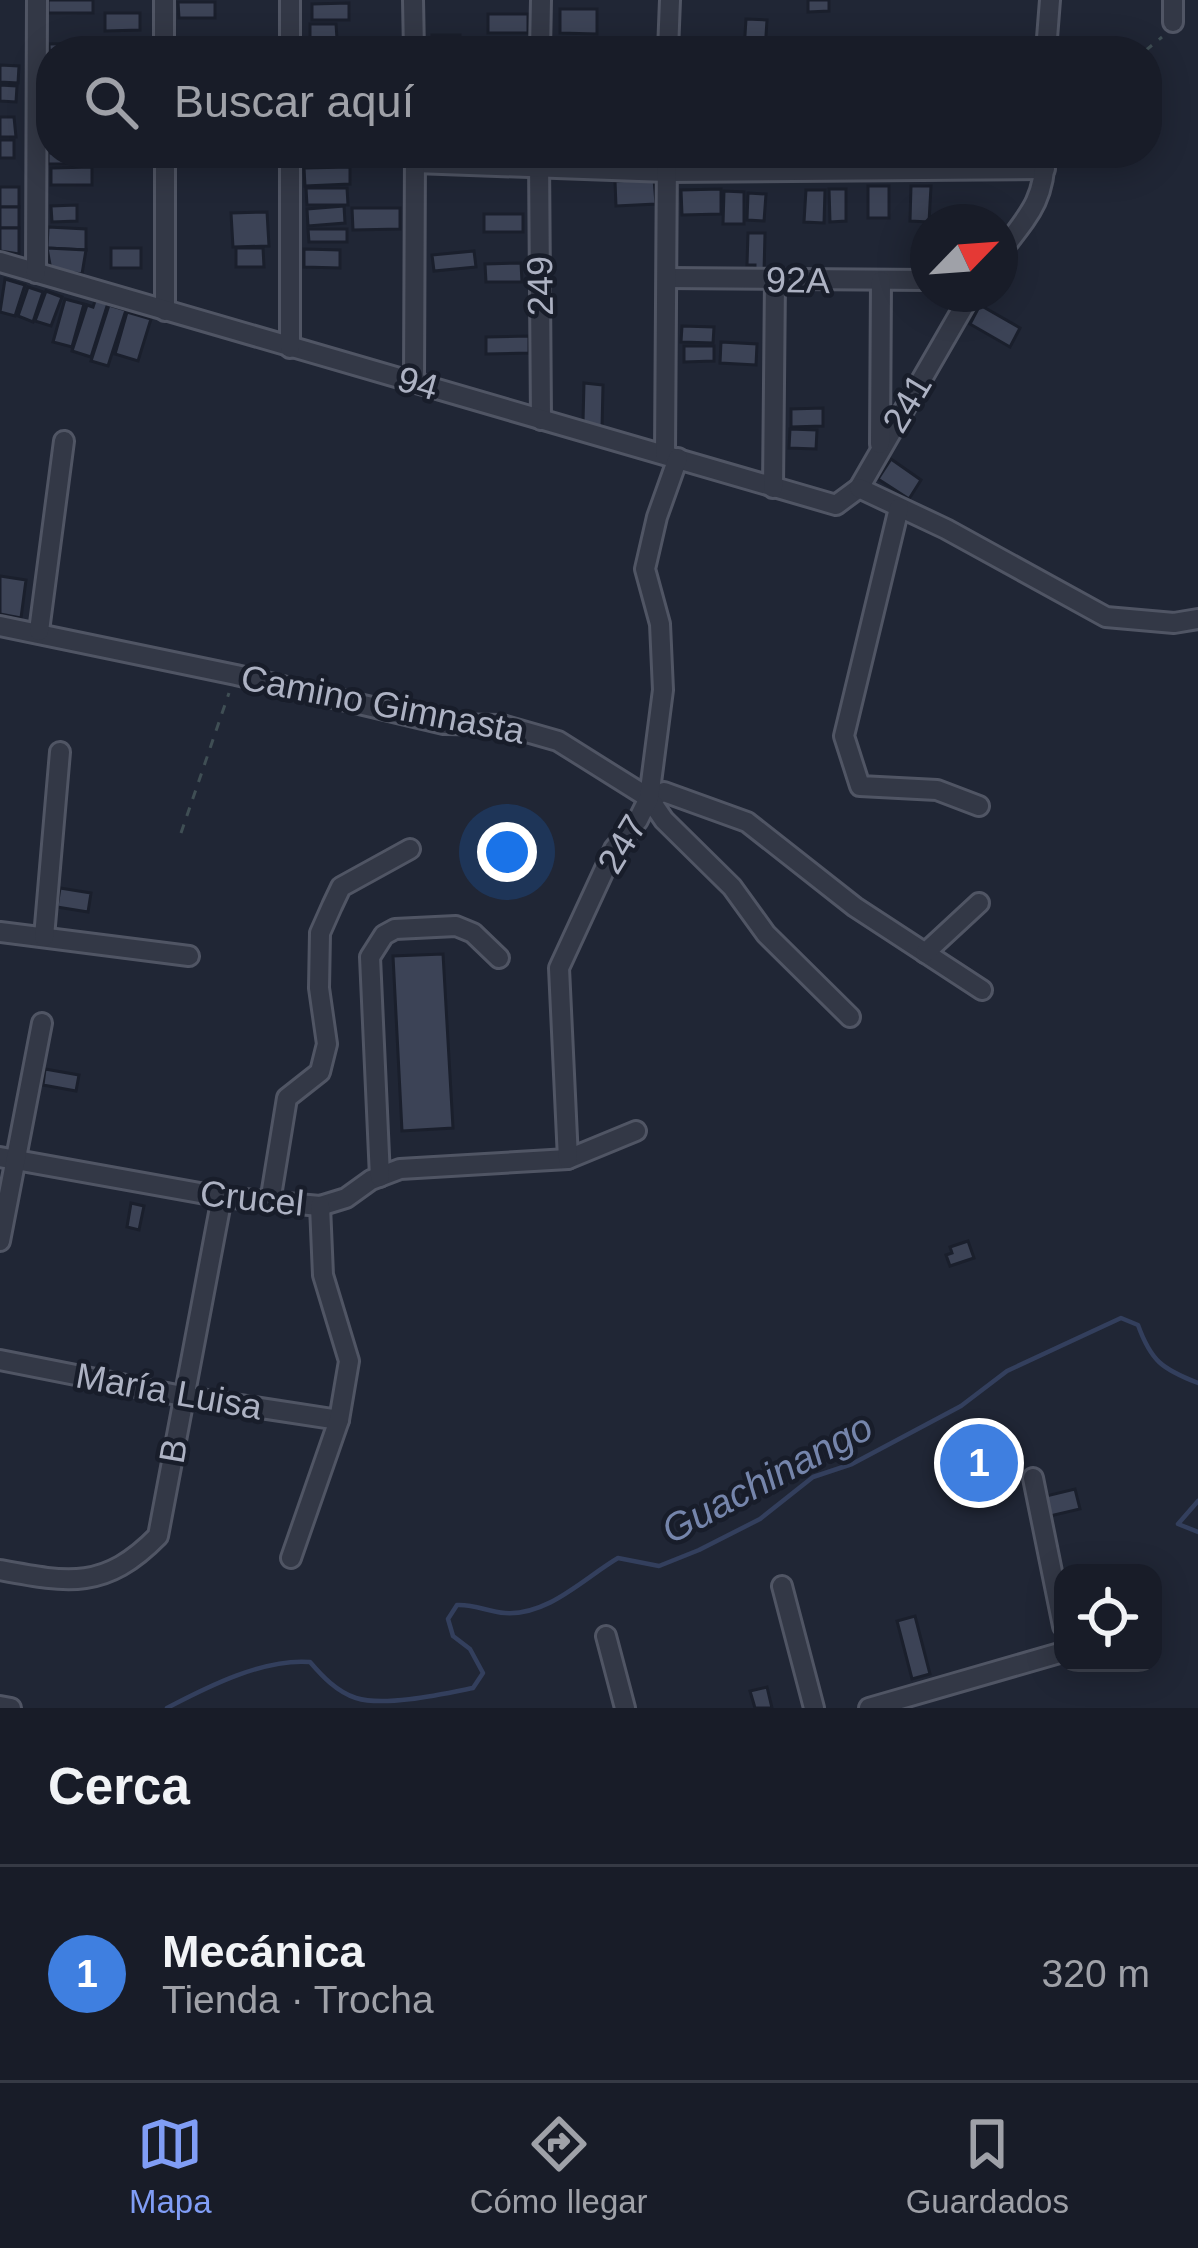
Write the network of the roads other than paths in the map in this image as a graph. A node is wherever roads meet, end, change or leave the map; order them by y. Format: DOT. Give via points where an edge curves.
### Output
graph roads {
  1 [pos="37,0"];
  2 [pos="164,0"];
  3 [pos="290,0"];
  4 [pos="413,0"];
  5 [pos="541,0"];
  6 [pos="670,0"];
  7 [pos="1050,0"];
  8 [pos="1174,0"];
  9 [pos="1173,22"];
  10 [pos="37,36"];
  11 [pos="164,36"];
  12 [pos="290,36"];
  13 [pos="414,36"];
  14 [pos="540,36"];
  15 [pos="669,36"];
  16 [pos="1047,36"];
  17 [pos="36,136"];
  18 [pos="165,168"];
  19 [pos="290,168"];
  20 [pos="415,168"];
  21 [pos="539,168"];
  22 [pos="668,168"];
  23 [pos="1044,168"];
  24 [pos="1018,230"];
  25 [pos="0,262"];
  26 [pos="35,273"];
  27 [pos="667,278"];
  28 [pos="775,280"];
  29 [pos="910,280"];
  30 [pos="880,281"];
  31 [pos="165,311"];
  32 [pos="960,312"];
  33 [pos="290,348"];
  34 [pos="414,381"];
  35 [pos="542,419"];
  36 [pos="64,441"];
  37 [pos="880,448"];
  38 [pos="671,456"];
  39 [pos="773,488"];
  40 [pos="859,488"];
  41 [pos="836,505"];
  42 [pos="899,508"];
  43 [pos="1198,619"];
  44 [pos="0,626"];
  45 [pos="39,631"];
  46 [pos="60,752"];
  47 [pos="649,798"];
  48 [pos="980,806"];
  49 [pos="410,849"];
  50 [pos="980,902"];
  51 [pos="0,932"];
  52 [pos="44,937"];
  53 [pos="925,953"];
  54 [pos="189,956"];
  55 [pos="499,958"];
  56 [pos="982,990"];
  57 [pos="850,1017"];
  58 [pos="42,1023"];
  59 [pos="636,1131"];
  60 [pos="8,1159"];
  61 [pos="568,1159"];
  62 [pos="380,1177"];
  63 [pos="222,1197"];
  64 [pos="270,1202"];
  65 [pos="320,1206"];
  66 [pos="0,1241"];
  67 [pos="0,1360"];
  68 [pos="182,1396"];
  69 [pos="339,1420"];
  70 [pos="1033,1478"];
  71 [pos="291,1558"];
  72 [pos="0,1570"];
  73 [pos="1054,1582"];
  74 [pos="782,1586"];
  75 [pos="606,1636"];
  76 [pos="1054,1655"];
  77 [pos="0,1706"];
  78 [pos="11,1708"];
  79 [pos="625,1708"];
  80 [pos="814,1708"];
  81 [pos="869,1708"];
  1 -- 10 [label="street"];
  2 -- 11 [label="street"];
  3 -- 12 [label="street"];
  4 -- 13 [label="street"];
  5 -- 14 [label="street"];
  6 -- 15 [label="street"];
  7 -- 16 [label="street"];
  8 -- 9 [label="street"];
  17 -- 26 [label="street"];
  18 -- 31 [label="street"];
  19 -- 33 [label="street"];
  20 -- 34 [label="street"];
  21 -- 35 [label="street, 249"];
  22 -- 27 [label="street, 247"];
  23 -- 24 [label="street" via="1037,205"];
  25 -- 26 [label="street, 94"];
  26 -- 31 [label="street, 94"];
  27 -- 28 [label="street, 92A"];
  27 -- 38 [label="street, 247"];
  28 -- 30 [label="street, 92A"];
  28 -- 39 [label="street"];
  29 -- 30 [label="street, 92A"];
  30 -- 37 [label="street"];
  31 -- 33 [label="street, 94"];
  32 -- 37 [label="street, 241"];
  33 -- 34 [label="street, 94"];
  34 -- 35 [label="street, 94"];
  35 -- 38 [label="street, 94"];
  36 -- 45 [label="street"];
  37 -- 40 [label="street, 241"];
  38 -- 39 [label="street, 94"];
  38 -- 47 [label="street, 247" via="645,569 660,624 663,690"];
  39 -- 41 [label="street, 94"];
  40 -- 41 [label="street, 241"];
  40 -- 42 [label="street"];
  42 -- 43 [label="street" via="1106,617"];
  42 -- 48 [label="street" via="844,736 860,786 937,790"];
  44 -- 45 [label="street, Camino Gimnasta"];
  45 -- 47 [label="street, Camino Gimnasta" via="444,724 502,725 558,741"];
  46 -- 52 [label="street"];
  47 -- 53 [label="street, Camino Gimnasta" via="664,792 746,822"];
  47 -- 57 [label="street"];
  47 -- 61 [label="street, 247" via="614,849 559,968"];
  49 -- 64 [label="street" via="341,886 320,933 327,1044 320,1072 287,1098"];
  50 -- 53 [label="street"];
  51 -- 52 [label="street"];
  52 -- 54 [label="street"];
  53 -- 56 [label="street, Camino Gimnasta"];
  55 -- 62 [label="street" via="456,926 395,929 370,957"];
  58 -- 60 [label="street"];
  59 -- 61 [label="street, Crucel"];
  60 -- 63 [label="street, Crucel"];
  60 -- 66 [label="street"];
  61 -- 62 [label="street, Crucel" via="400,1169"];
  62 -- 65 [label="street, Crucel"];
  63 -- 64 [label="street, Crucel"];
  63 -- 68 [label="street, B"];
  64 -- 65 [label="street, Crucel"];
  65 -- 69 [label="street" via="323,1275 350,1361"];
  67 -- 68 [label="street, María Luisa"];
  68 -- 69 [label="street, María Luisa"];
  68 -- 72 [label="street, B" via="158,1536 133,1562 87,1579"];
  69 -- 71 [label="street"];
  70 -- 73 [label="street"];
  74 -- 80 [label="street"];
  75 -- 79 [label="street"];
  76 -- 81 [label="street"];
  77 -- 78 [label="street"];
}
